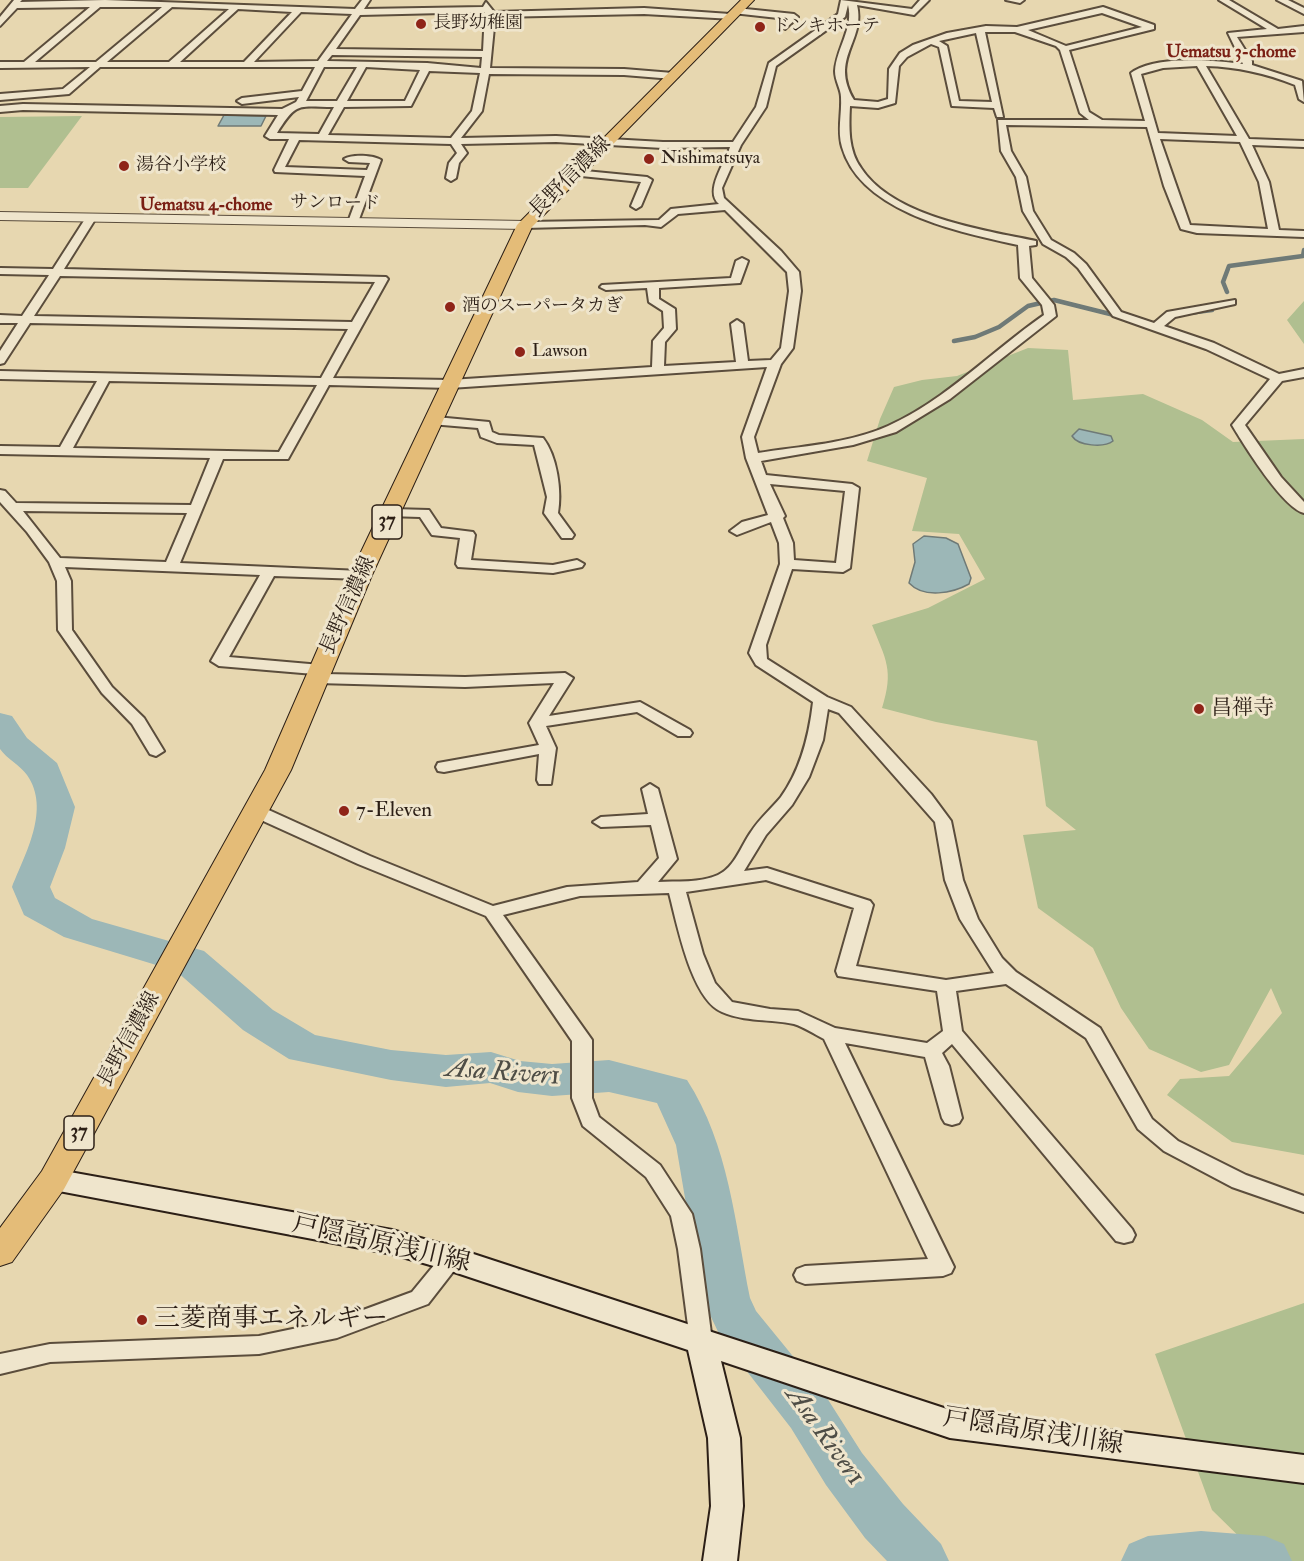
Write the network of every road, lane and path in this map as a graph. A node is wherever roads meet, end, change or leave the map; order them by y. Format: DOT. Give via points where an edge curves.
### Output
graph roads {
  1 [pos="366,0"];
  2 [pos="420,0"];
  3 [pos="484,0"];
  4 [pos="646,0"];
  5 [pos="748,0"];
  6 [pos="925,0"];
  7 [pos="1010,0"];
  8 [pos="1020,0"];
  9 [pos="1223,0"];
  10 [pos="1281,0"];
  11 [pos="850,1"];
  12 [pos="101,2"];
  13 [pos="16,3"];
  14 [pos="170,4"];
  15 [pos="236,7"];
  16 [pos="299,9"];
  17 [pos="415,9"];
  18 [pos="644,11"];
  19 [pos="1304,11"];
  20 [pos="359,12"];
  21 [pos="489,12"];
  22 [pos="733,14"];
  23 [pos="0,22"];
  24 [pos="785,26"];
  25 [pos="1304,28"];
  26 [pos="980,30"];
  27 [pos="1016,30"];
  28 [pos="1276,31"];
  29 [pos="932,41"];
  30 [pos="1064,49"];
  31 [pos="331,52"];
  32 [pos="482,54"];
  33 [pos="321,64"];
  34 [pos="363,64"];
  35 [pos="0,65"];
  36 [pos="26,65"];
  37 [pos="171,65"];
  38 [pos="1201,65"];
  39 [pos="96,66"];
  40 [pos="245,66"];
  41 [pos="427,66"];
  42 [pos="1248,66"];
  43 [pos="483,71"];
  44 [pos="673,76"];
  45 [pos="1301,80"];
  46 [pos="305,94"];
  47 [pos="1303,96"];
  48 [pos="0,97"];
  49 [pos="846,97"];
  50 [pos="242,100"];
  51 [pos="300,104"];
  52 [pos="340,104"];
  53 [pos="998,105"];
  54 [pos="0,109"];
  55 [pos="283,112"];
  56 [pos="1001,122"];
  57 [pos="1099,123"];
  58 [pos="1150,124"];
  59 [pos="1155,136"];
  60 [pos="322,137"];
  61 [pos="295,138"];
  62 [pos="1245,140"];
  63 [pos="454,141"];
  64 [pos="606,143"];
  65 [pos="1304,144"];
  66 [pos="736,145"];
  67 [pos="349,159"];
  68 [pos="371,173"];
  69 [pos="576,173"];
  70 [pos="451,178"];
  71 [pos="636,206"];
  72 [pos="727,207"];
  73 [pos="0,216"];
  74 [pos="91,218"];
  75 [pos="353,222"];
  76 [pos="525,225"];
  77 [pos="1274,234"];
  78 [pos="1304,234"];
  79 [pos="1023,243"];
  80 [pos="1047,243"];
  81 [pos="742,261"];
  82 [pos="55,272"];
  83 [pos="3,274"];
  84 [pos="606,287"];
  85 [pos="653,287"];
  86 [pos="1231,302"];
  87 [pos="0,319"];
  88 [pos="26,319"];
  89 [pos="737,324"];
  90 [pos="356,326"];
  91 [pos="1157,327"];
  92 [pos="0,360"];
  93 [pos="775,363"];
  94 [pos="742,365"];
  95 [pos="658,370"];
  96 [pos="1304,373"];
  97 [pos="0,375"];
  98 [pos="106,376"];
  99 [pos="1278,378"];
  100 [pos="324,380"];
  101 [pos="450,384"];
  102 [pos="436,420"];
  103 [pos="0,450"];
  104 [pos="65,451"];
  105 [pos="218,456"];
  106 [pos="753,458"];
  107 [pos="762,479"];
  108 [pos="0,494"];
  109 [pos="14,507"];
  110 [pos="196,509"];
  111 [pos="1304,509"];
  112 [pos="392,513"];
  113 [pos="778,516"];
  114 [pos="737,531"];
  115 [pos="567,535"];
  116 [pos="56,562"];
  117 [pos="577,564"];
  118 [pos="787,564"];
  119 [pos="172,566"];
  120 [pos="269,571"];
  121 [pos="361,576"];
  122 [pos="319,674"];
  123 [pos="821,700"];
  124 [pos="537,723"];
  125 [pos="684,733"];
  126 [pos="548,748"];
  127 [pos="156,751"];
  128 [pos="444,767"];
  129 [pos="545,780"];
  130 [pos="650,789"];
  131 [pos="256,811"];
  132 [pos="658,819"];
  133 [pos="601,822"];
  134 [pos="723,880"];
  135 [pos="676,886"];
  136 [pos="644,887"];
  137 [pos="492,912"];
  138 [pos="1009,977"];
  139 [pos="946,986"];
  140 [pos="953,1033"];
  141 [pos="831,1034"];
  142 [pos="931,1051"];
  143 [pos="952,1118"];
  144 [pos="53,1180"];
  145 [pos="1304,1204"];
  146 [pos="1124,1235"];
  147 [pos="0,1253"];
  148 [pos="453,1259"];
  149 [pos="805,1275"];
  150 [pos="713,1345"];
  151 [pos="0,1364"];
  152 [pos="1304,1468"];
  153 [pos="720,1561"];
  1 -- 20 [label="street"];
  2 -- 17 [label="street"];
  3 -- 21 [label="street"];
  4 -- 18 [label="street"];
  5 -- 22 [label="main road, 長野信濃線 / 37"];
  6 -- 11 [label="street" via="914,12"];
  7 -- 8 [label="street"];
  9 -- 28 [label="street"];
  10 -- 19 [label="street"];
  11 -- 49 [label="street" via="852,29 844,43 839,80"];
  11 -- 66 [label="street" via="842,15 772,65 761,107"];
  12 -- 13 [label="street"];
  12 -- 14 [label="street"];
  12 -- 36 [label="street"];
  13 -- 23 [label="street"];
  14 -- 15 [label="street"];
  14 -- 39 [label="street"];
  15 -- 16 [label="street"];
  15 -- 37 [label="street"];
  16 -- 20 [label="street"];
  16 -- 40 [label="street"];
  17 -- 20 [label="street"];
  17 -- 21 [label="street"];
  18 -- 21 [label="street"];
  18 -- 22 [label="street"];
  20 -- 31 [label="street"];
  21 -- 32 [label="street"];
  22 -- 24 [label="street" via="794,17"];
  22 -- 44 [label="main road, 長野信濃線 / 37"];
  25 -- 28 [label="street"];
  26 -- 27 [label="street"];
  26 -- 29 [label="street"];
  26 -- 53 [label="street"];
  27 -- 30 [label="street"];
  27 -- 30 [label="street" via="1103,10 1151,27"];
  28 -- 42 [label="street" via="1231,35"];
  29 -- 49 [label="street" via="915,46 894,67 892,101 851,104"];
  29 -- 53 [label="street" via="943,46 955,104"];
  30 -- 57 [label="street" via="1086,113"];
  31 -- 32 [label="street"];
  31 -- 33 [label="street"];
  32 -- 43 [label="street"];
  33 -- 34 [label="street"];
  33 -- 40 [label="street"];
  33 -- 46 [label="street"];
  34 -- 41 [label="street"];
  34 -- 52 [label="street"];
  35 -- 36 [label="street"];
  36 -- 39 [label="street"];
  37 -- 39 [label="street"];
  37 -- 40 [label="street"];
  38 -- 42 [label="street"];
  38 -- 58 [label="street" via="1170,65 1136,73"];
  38 -- 62 [label="street"];
  39 -- 48 [label="street" via="66,92"];
  41 -- 43 [label="street"];
  41 -- 52 [label="street" via="408,104"];
  42 -- 45 [label="street"];
  43 -- 44 [label="street"];
  43 -- 63 [label="street" via="477,111"];
  44 -- 64 [label="main road, 長野信濃線 / 37"];
  45 -- 47 [label="street"];
  46 -- 50 [label="street"];
  46 -- 51 [label="street"];
  49 -- 79 [label="street" via="847,150 868,184 954,226"];
  51 -- 52 [label="street"];
  51 -- 55 [label="street"];
  52 -- 60 [label="street"];
  53 -- 56 [label="street"];
  54 -- 55 [label="street" via="23,106"];
  55 -- 61 [label="street" via="270,136"];
  56 -- 57 [label="street"];
  56 -- 80 [label="street" via="1006,151 1021,177 1028,212"];
  57 -- 58 [label="street"];
  58 -- 59 [label="street"];
  59 -- 62 [label="street"];
  59 -- 77 [label="street" via="1185,227"];
  60 -- 61 [label="street"];
  60 -- 63 [label="street"];
  61 -- 68 [label="street" via="279,170"];
  62 -- 65 [label="street"];
  62 -- 77 [label="street" via="1264,182"];
  63 -- 64 [label="street" via="556,139"];
  63 -- 70 [label="street" via="462,153"];
  64 -- 66 [label="street"];
  64 -- 69 [label="main road, 長野信濃線 / 37"];
  66 -- 72 [label="street" via="717,188 719,200"];
  67 -- 68 [label="street" via="376,160"];
  68 -- 75 [label="street"];
  69 -- 71 [label="street" via="647,180"];
  69 -- 76 [label="main road, 長野信濃線 / 37"];
  72 -- 76 [label="street" via="675,211 661,224"];
  72 -- 93 [label="street" via="793,272 795,291 787,348"];
  73 -- 74 [label="street, サンロード"];
  74 -- 75 [label="street, サンロード"];
  74 -- 82 [label="street"];
  75 -- 76 [label="street, サンロード"];
  76 -- 101 [label="main road, 長野信濃線 / 37"];
  77 -- 78 [label="street"];
  79 -- 80 [label="street"];
  79 -- 106 [label="street" via="1026,278 1048,305 1050,316 908,421 866,438"];
  80 -- 91 [label="street" via="1082,266 1117,314"];
  81 -- 85 [label="street" via="736,281 691,281"];
  82 -- 83 [label="street"];
  82 -- 88 [label="street"];
  82 -- 90 [label="street" via="382,279"];
  84 -- 85 [label="street"];
  85 -- 95 [label="street" via="653,300 669,309 670,329 659,341"];
  86 -- 91 [label="street" via="1171,314"];
  87 -- 88 [label="street"];
  88 -- 90 [label="street"];
  88 -- 92 [label="street"];
  89 -- 94 [label="street"];
  90 -- 100 [label="street"];
  91 -- 99 [label="street" via="1210,346"];
  93 -- 94 [label="street"];
  93 -- 106 [label="street" via="748,437"];
  94 -- 95 [label="street"];
  95 -- 101 [label="street"];
  96 -- 99 [label="street"];
  97 -- 98 [label="street"];
  98 -- 100 [label="street"];
  98 -- 104 [label="street"];
  99 -- 111 [label="street" via="1238,425 1256,453"];
  100 -- 101 [label="street"];
  100 -- 105 [label="street" via="283,456"];
  101 -- 102 [label="main road, 長野信濃線 / 37"];
  102 -- 112 [label="main road, 長野信濃線 / 37"];
  102 -- 115 [label="street" via="484,425 486,434 497,439 538,441 543,447 554,497 551,513"];
  103 -- 104 [label="street"];
  104 -- 105 [label="street"];
  105 -- 110 [label="street"];
  106 -- 107 [label="street"];
  107 -- 113 [label="street"];
  107 -- 118 [label="street" via="852,488 843,568"];
  108 -- 109 [label="street"];
  109 -- 110 [label="street"];
  109 -- 116 [label="street"];
  110 -- 119 [label="street"];
  112 -- 117 [label="street" via="424,513 437,532 468,535 464,564 553,569"];
  112 -- 121 [label="main road, 長野信濃線 / 37"];
  113 -- 114 [label="street"];
  113 -- 118 [label="street"];
  116 -- 119 [label="street"];
  116 -- 127 [label="street" via="64,581 65,630 107,690 138,721"];
  118 -- 123 [label="street" via="757,653 761,662"];
  119 -- 120 [label="street"];
  120 -- 121 [label="street"];
  120 -- 122 [label="street" via="219,661"];
  121 -- 122 [label="main road, 長野信濃線 / 37"];
  122 -- 124 [label="street" via="465,682 565,678"];
  122 -- 131 [label="main road, 長野信濃線 / 37"];
  123 -- 134 [label="street" via="816,744 808,765 736,871"];
  123 -- 138 [label="street" via="845,710 861,725 943,821 954,880 969,919 995,962"];
  124 -- 125 [label="street" via="640,706"];
  124 -- 126 [label="street"];
  126 -- 128 [label="street"];
  126 -- 129 [label="street"];
  130 -- 132 [label="street"];
  131 -- 137 [label="street"];
  131 -- 144 [label="main road, 長野信濃線 / 37"];
  132 -- 133 [label="street"];
  132 -- 136 [label="street" via="668,859"];
  134 -- 135 [label="street"];
  134 -- 139 [label="street" via="767,874 864,905 845,971"];
  135 -- 136 [label="street"];
  135 -- 141 [label="street" via="707,986 726,1006 798,1018"];
  136 -- 137 [label="street" via="532,899"];
  137 -- 150 [label="street" via="582,1040 582,1098 590,1121 653,1171 681,1214"];
  138 -- 139 [label="street"];
  138 -- 145 [label="street" via="1094,1034 1135,1110 1171,1146 1239,1181"];
  139 -- 140 [label="street"];
  140 -- 142 [label="street"];
  140 -- 146 [label="street"];
  141 -- 142 [label="street"];
  141 -- 149 [label="street" via="943,1268"];
  142 -- 143 [label="street" via="937,1059"];
  144 -- 147 [label="main road, 長野信濃線 / 37"];
  144 -- 148 [label="main road, 戸隠高原浅川線" via="392,1242"];
  148 -- 150 [label="main road, 戸隠高原浅川線"];
  148 -- 151 [label="street" via="420,1298 337,1329 259,1345 50,1353"];
  150 -- 152 [label="main road, 戸隠高原浅川線" via="951,1424"];
  150 -- 153 [label="main road" via="728,1506"];
}
